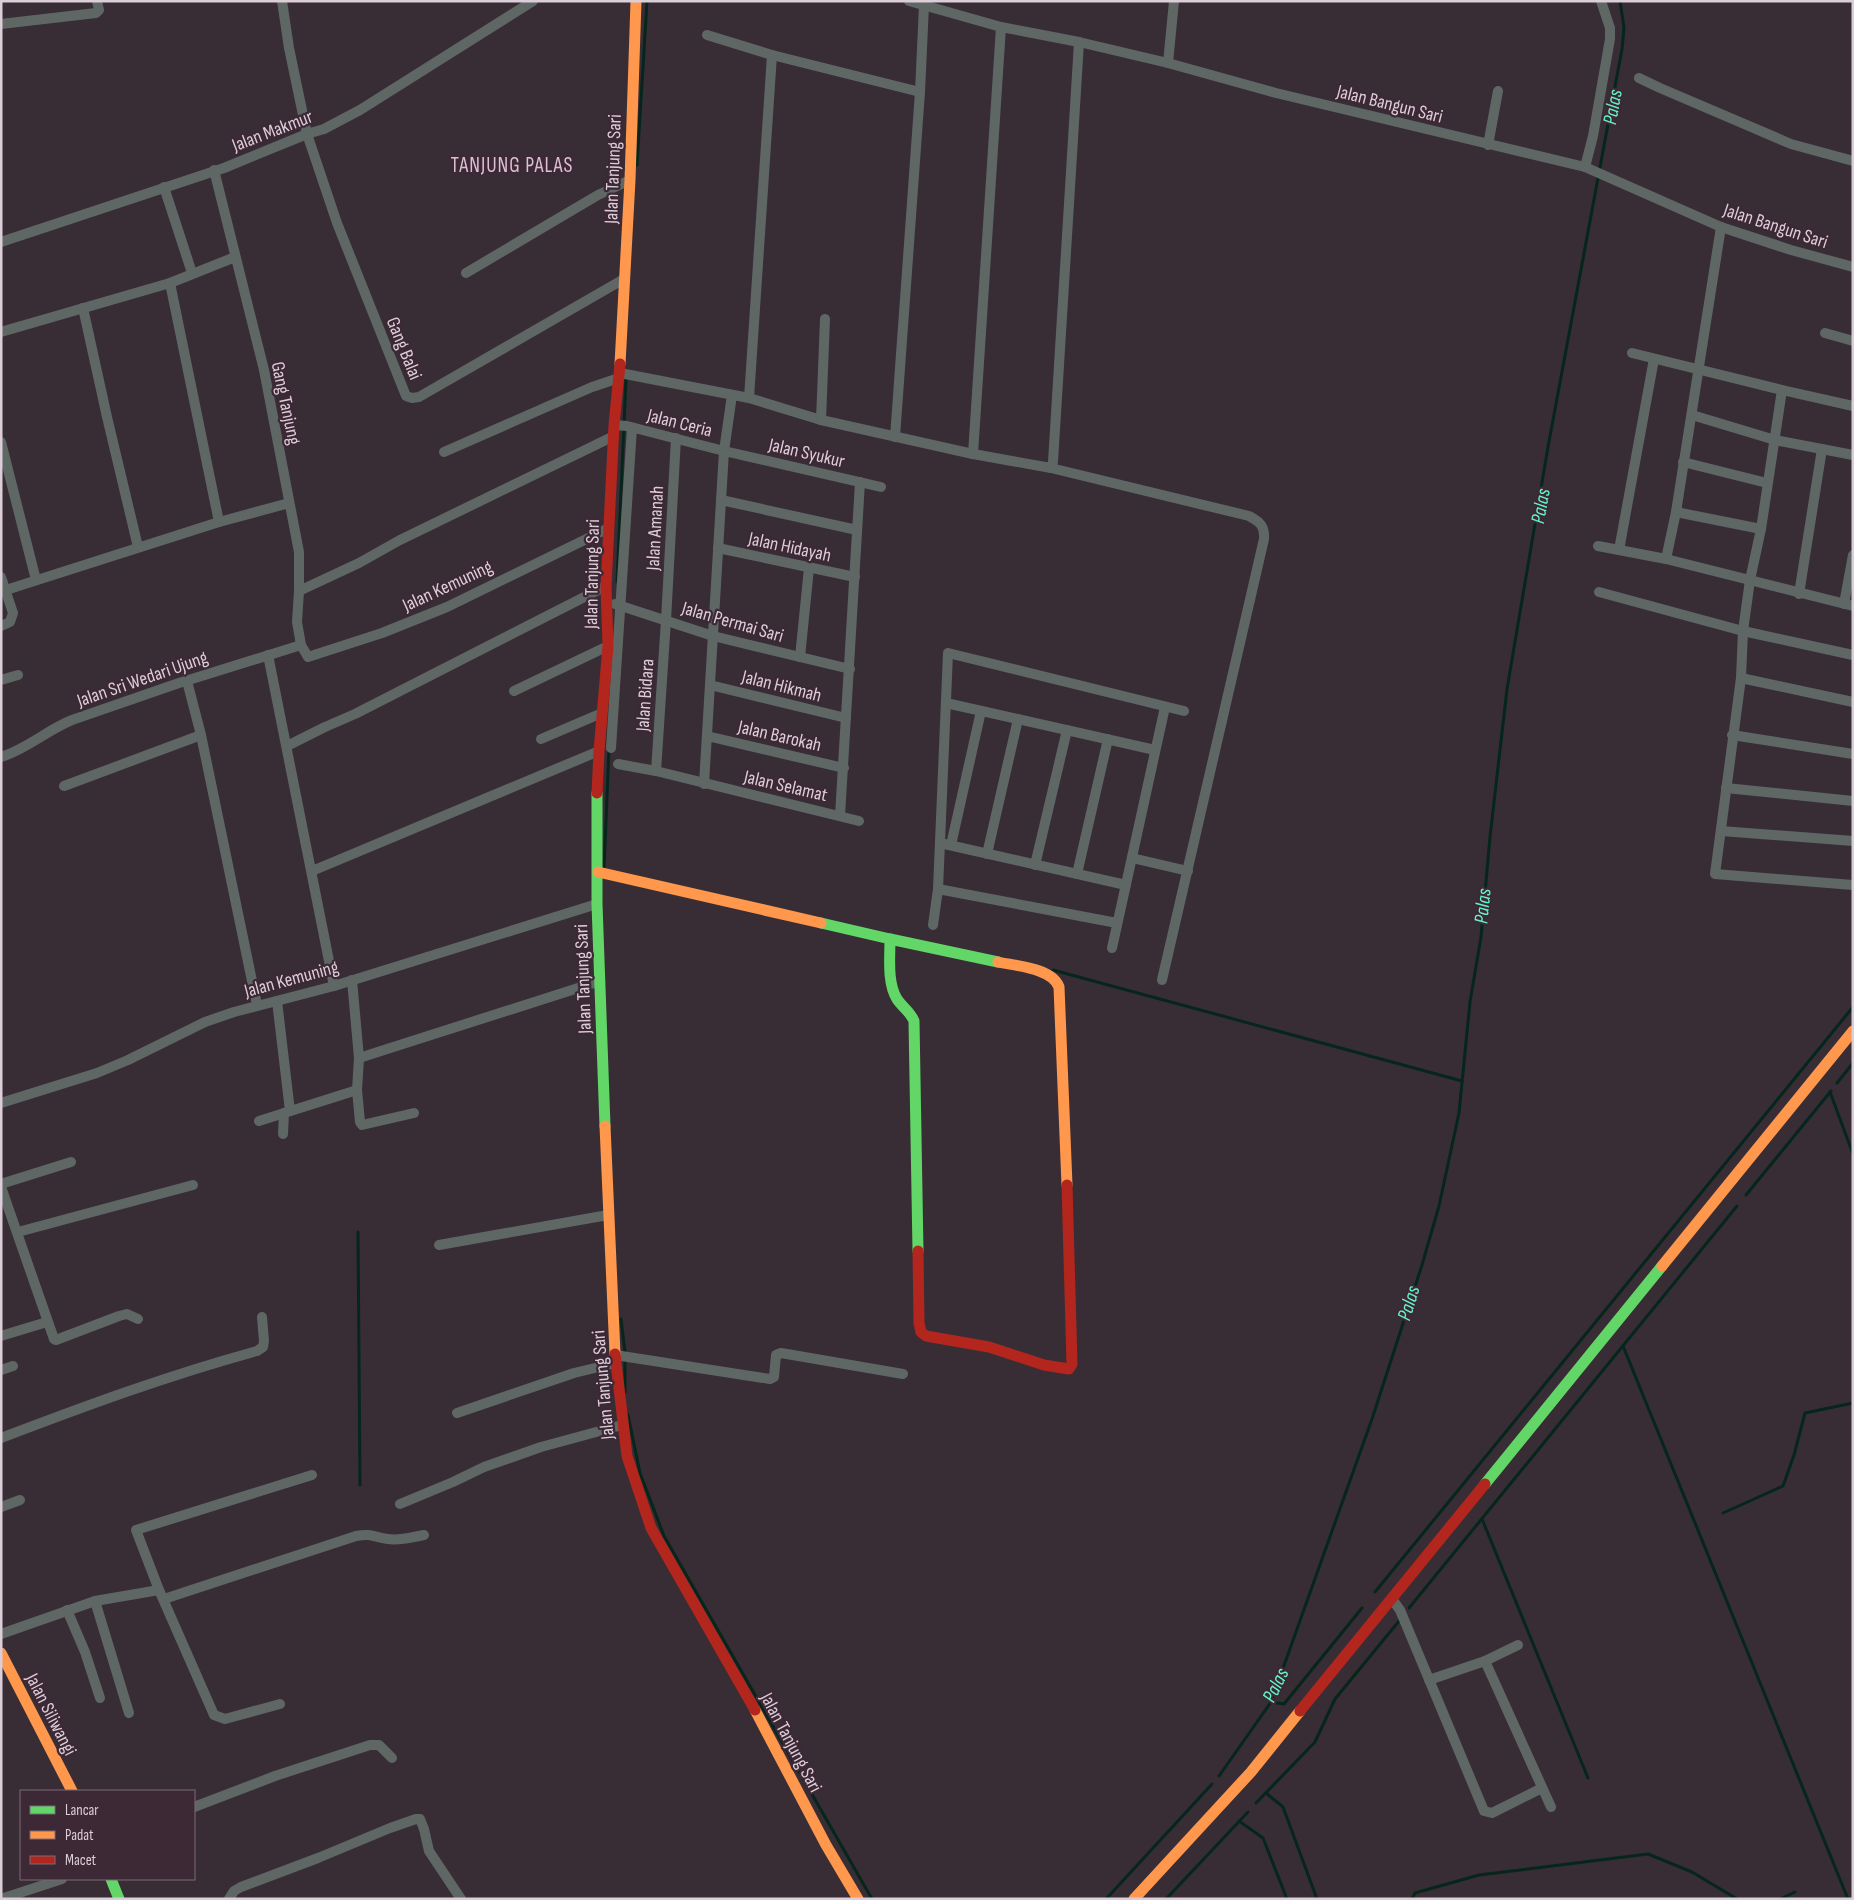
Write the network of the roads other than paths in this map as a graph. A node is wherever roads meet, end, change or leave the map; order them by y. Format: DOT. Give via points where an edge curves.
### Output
graph roads {
  1 [pos="97,1"];
  2 [pos="282,1"];
  3 [pos="533,1"];
  4 [pos="636,1"];
  5 [pos="908,1"];
  6 [pos="1174,1"];
  7 [pos="1601,1"];
  8 [pos="924,5"];
  9 [pos="1,24"];
  10 [pos="1001,27"];
  11 [pos="706,35"];
  12 [pos="1079,42"];
  13 [pos="772,55"];
  14 [pos="1168,63"];
  15 [pos="1639,78"];
  16 [pos="1498,91"];
  17 [pos="920,92"];
  18 [pos="307,134"];
  19 [pos="1488,145"];
  20 [pos="1853,161"];
  21 [pos="1587,168"];
  22 [pos="214,170"];
  23 [pos="630,180"];
  24 [pos="164,188"];
  25 [pos="1721,227"];
  26 [pos="1,242"];
  27 [pos="235,257"];
  28 [pos="1853,267"];
  29 [pos="192,273"];
  30 [pos="466,273"];
  31 [pos="624,279"];
  32 [pos="170,283"];
  33 [pos="83,308"];
  34 [pos="825,319"];
  35 [pos="1,332"];
  36 [pos="1824,333"];
  37 [pos="1853,341"];
  38 [pos="1632,353"];
  39 [pos="1654,360"];
  40 [pos="1700,369"];
  41 [pos="619,375"];
  42 [pos="1782,390"];
  43 [pos="732,396"];
  44 [pos="749,398"];
  45 [pos="1853,406"];
  46 [pos="1692,415"];
  47 [pos="821,420"];
  48 [pos="621,428"];
  49 [pos="896,437"];
  50 [pos="676,438"];
  51 [pos="1775,440"];
  52 [pos="2,445"];
  53 [pos="1822,449"];
  54 [pos="724,451"];
  55 [pos="444,452"];
  56 [pos="973,454"];
  57 [pos="1853,455"];
  58 [pos="1683,462"];
  59 [pos="1051,468"];
  60 [pos="860,482"];
  61 [pos="1767,483"];
  62 [pos="881,487"];
  63 [pos="721,500"];
  64 [pos="289,503"];
  65 [pos="1676,512"];
  66 [pos="219,522"];
  67 [pos="609,528"];
  68 [pos="1761,528"];
  69 [pos="857,530"];
  70 [pos="1598,546"];
  71 [pos="138,547"];
  72 [pos="718,548"];
  73 [pos="1619,550"];
  74 [pos="1853,555"];
  75 [pos="1666,560"];
  76 [pos="809,568"];
  77 [pos="1,577"];
  78 [pos="855,577"];
  79 [pos="36,580"];
  80 [pos="1750,580"];
  81 [pos="606,586"];
  82 [pos="6,590"];
  83 [pos="300,591"];
  84 [pos="1598,592"];
  85 [pos="1799,594"];
  86 [pos="614,603"];
  87 [pos="1848,605"];
  88 [pos="666,620"];
  89 [pos="1,626"];
  90 [pos="1743,631"];
  91 [pos="713,636"];
  92 [pos="301,645"];
  93 [pos="608,646"];
  94 [pos="268,655"];
  95 [pos="1853,655"];
  96 [pos="800,657"];
  97 [pos="850,669"];
  98 [pos="18,675"];
  99 [pos="1741,678"];
  100 [pos="1,680"];
  101 [pos="187,681"];
  102 [pos="710,685"];
  103 [pos="514,691"];
  104 [pos="1853,702"];
  105 [pos="946,703"];
  106 [pos="1165,707"];
  107 [pos="981,711"];
  108 [pos="1184,711"];
  109 [pos="606,718"];
  110 [pos="846,718"];
  111 [pos="1018,719"];
  112 [pos="1067,730"];
  113 [pos="1732,734"];
  114 [pos="200,735"];
  115 [pos="707,736"];
  116 [pos="541,739"];
  117 [pos="1108,739"];
  118 [pos="287,746"];
  119 [pos="611,748"];
  120 [pos="1156,750"];
  121 [pos="599,751"];
  122 [pos="1853,754"];
  123 [pos="1,758"];
  124 [pos="618,764"];
  125 [pos="844,768"];
  126 [pos="656,771"];
  127 [pos="704,784"];
  128 [pos="64,786"];
  129 [pos="1726,788"];
  130 [pos="1853,801"];
  131 [pos="840,816"];
  132 [pos="859,821"];
  133 [pos="1721,831"];
  134 [pos="1853,841"];
  135 [pos="940,842"];
  136 [pos="951,845"];
  137 [pos="987,854"];
  138 [pos="1132,858"];
  139 [pos="1035,865"];
  140 [pos="1188,870"];
  141 [pos="312,871"];
  142 [pos="602,873"];
  143 [pos="1077,874"];
  144 [pos="1853,884"];
  145 [pos="1126,886"];
  146 [pos="938,889"];
  147 [pos="597,904"];
  148 [pos="1118,923"];
  149 [pos="933,925"];
  150 [pos="890,939"];
  151 [pos="1112,948"];
  152 [pos="352,980"];
  153 [pos="600,980"];
  154 [pos="1162,980"];
  155 [pos="334,986"];
  156 [pos="277,1001"];
  157 [pos="257,1005"];
  158 [pos="1853,1030"];
  159 [pos="359,1058"];
  160 [pos="357,1090"];
  161 [pos="1,1103"];
  162 [pos="287,1112"];
  163 [pos="414,1113"];
  164 [pos="259,1121"];
  165 [pos="283,1134"];
  166 [pos="71,1162"];
  167 [pos="193,1185"];
  168 [pos="1,1186"];
  169 [pos="608,1215"];
  170 [pos="18,1232"];
  171 [pos="439,1245"];
  172 [pos="262,1317"];
  173 [pos="138,1319"];
  174 [pos="47,1322"];
  175 [pos="1,1336"];
  176 [pos="616,1359"];
  177 [pos="13,1366"];
  178 [pos="1,1370"];
  179 [pos="903,1374"];
  180 [pos="457,1413"];
  181 [pos="622,1425"];
  182 [pos="1,1438"];
  183 [pos="312,1475"];
  184 [pos="20,1500"];
  185 [pos="400,1504"];
  186 [pos="1,1507"];
  187 [pos="424,1535"];
  188 [pos="162,1594"];
  189 [pos="1392,1599"];
  190 [pos="95,1601"];
  191 [pos="67,1610"];
  192 [pos="1,1634"];
  193 [pos="1518,1646"];
  194 [pos="1,1653"];
  195 [pos="1485,1661"];
  196 [pos="1429,1680"];
  197 [pos="100,1698"];
  198 [pos="280,1704"];
  199 [pos="129,1713"];
  200 [pos="392,1758"];
  201 [pos="1542,1788"];
  202 [pos="71,1790"];
  203 [pos="195,1807"];
  204 [pos="1551,1807"];
  205 [pos="59,1880"];
  206 [pos="111,1880"];
  207 [pos="1,1899"];
  208 [pos="119,1899"];
  209 [pos="229,1899"];
  210 [pos="461,1899"];
  211 [pos="858,1899"];
  212 [pos="1134,1899"];
  1 -- 9 [label="street" via="99,10 96,13"];
  2 -- 18 [label="street"];
  3 -- 18 [label="street, Jalan Makmur" via="342,121"];
  4 -- 23 [label="street, Jalan Tanjung Sari"];
  5 -- 8 [label="street, Jalan Bangun Sari"];
  6 -- 14 [label="street"];
  7 -- 21 [label="street" via="1610,28 1610,39"];
  8 -- 10 [label="street, Jalan Bangun Sari"];
  8 -- 17 [label="street"];
  10 -- 12 [label="street, Jalan Bangun Sari"];
  10 -- 56 [label="street"];
  11 -- 13 [label="street"];
  12 -- 14 [label="street, Jalan Bangun Sari"];
  12 -- 59 [label="street"];
  13 -- 17 [label="street"];
  13 -- 44 [label="street"];
  14 -- 19 [label="street, Jalan Bangun Sari"];
  15 -- 20 [label="street" via="1791,144"];
  16 -- 19 [label="street"];
  17 -- 49 [label="street"];
  18 -- 22 [label="street, Jalan Makmur"];
  18 -- 31 [label="street, Gang Balai" via="338,223 408,398 419,397"];
  19 -- 21 [label="street, Jalan Bangun Sari"];
  21 -- 25 [label="street, Jalan Bangun Sari"];
  22 -- 24 [label="street, Jalan Makmur"];
  22 -- 27 [label="street, Gang Tanjung"];
  23 -- 30 [label="street"];
  23 -- 31 [label="street, Jalan Tanjung Sari"];
  24 -- 26 [label="street, Jalan Makmur"];
  24 -- 29 [label="street"];
  25 -- 28 [label="street, Jalan Bangun Sari"];
  25 -- 40 [label="street"];
  27 -- 29 [label="street"];
  27 -- 64 [label="street, Gang Tanjung" via="264,370"];
  29 -- 32 [label="street"];
  31 -- 41 [label="street, Jalan Tanjung Sari"];
  32 -- 33 [label="street"];
  32 -- 66 [label="street"];
  33 -- 35 [label="street"];
  33 -- 71 [label="street"];
  34 -- 47 [label="street"];
  36 -- 37 [label="street"];
  38 -- 39 [label="street"];
  39 -- 40 [label="street"];
  39 -- 73 [label="street"];
  40 -- 42 [label="street"];
  40 -- 46 [label="street"];
  41 -- 43 [label="street"];
  41 -- 48 [label="street, Jalan Tanjung Sari"];
  41 -- 55 [label="street"];
  42 -- 45 [label="street"];
  42 -- 51 [label="street"];
  43 -- 44 [label="street"];
  43 -- 54 [label="street"];
  44 -- 47 [label="street"];
  46 -- 51 [label="street"];
  46 -- 58 [label="street"];
  47 -- 49 [label="street"];
  48 -- 50 [label="street, Jalan Ceria"];
  48 -- 67 [label="street, Jalan Tanjung Sari"];
  48 -- 83 [label="street"];
  48 -- 86 [label="street"];
  49 -- 56 [label="street"];
  50 -- 54 [label="street, Jalan Ceria"];
  50 -- 88 [label="street, Jalan Amanah"];
  51 -- 53 [label="street"];
  51 -- 61 [label="street"];
  52 -- 79 [label="street"];
  53 -- 57 [label="street"];
  53 -- 85 [label="street"];
  54 -- 60 [label="street, Jalan Syukur"];
  54 -- 63 [label="street"];
  56 -- 59 [label="street"];
  58 -- 61 [label="street"];
  58 -- 65 [label="street"];
  59 -- 140 [label="street" via="1249,516 1258,520 1265,531"];
  60 -- 62 [label="street, Jalan Syukur"];
  60 -- 69 [label="street"];
  61 -- 68 [label="street"];
  63 -- 69 [label="street"];
  63 -- 72 [label="street"];
  64 -- 66 [label="street"];
  64 -- 83 [label="street, Gang Tanjung" via="299,552"];
  65 -- 68 [label="street"];
  65 -- 75 [label="street"];
  66 -- 71 [label="street"];
  67 -- 81 [label="street, Jalan Tanjung Sari"];
  67 -- 92 [label="street, Jalan Kemuning" via="447,607 382,634 308,657"];
  68 -- 80 [label="street"];
  69 -- 78 [label="street"];
  70 -- 73 [label="street"];
  71 -- 79 [label="street"];
  72 -- 76 [label="street, Jalan Hidayah"];
  72 -- 91 [label="street"];
  73 -- 75 [label="street"];
  74 -- 87 [label="street"];
  75 -- 80 [label="street"];
  76 -- 78 [label="street, Jalan Hidayah"];
  76 -- 96 [label="street"];
  77 -- 82 [label="street"];
  78 -- 97 [label="street"];
  79 -- 82 [label="street"];
  80 -- 85 [label="street"];
  80 -- 90 [label="street"];
  81 -- 86 [label="street, Jalan Tanjung Sari"];
  81 -- 118 [label="street"];
  82 -- 89 [label="street" via="13,616 10,622"];
  83 -- 92 [label="street, Gang Tanjung" via="297,622"];
  84 -- 90 [label="street"];
  85 -- 87 [label="street"];
  86 -- 88 [label="street, Jalan Permai Sari"];
  86 -- 93 [label="street, Jalan Tanjung Sari"];
  86 -- 109 [label="street"];
  88 -- 91 [label="street, Jalan Permai Sari"];
  88 -- 126 [label="street, Jalan Bidara"];
  90 -- 95 [label="street"];
  90 -- 99 [label="street"];
  91 -- 96 [label="street, Jalan Permai Sari"];
  91 -- 102 [label="street"];
  92 -- 94 [label="street, Jalan Sri Wedari Ujung"];
  93 -- 103 [label="street"];
  93 -- 109 [label="street, Jalan Tanjung Sari"];
  94 -- 101 [label="street, Jalan Sri Wedari Ujung"];
  94 -- 118 [label="street"];
  96 -- 97 [label="street, Jalan Permai Sari"];
  97 -- 110 [label="street"];
  98 -- 100 [label="street"];
  99 -- 104 [label="street"];
  99 -- 113 [label="street"];
  101 -- 114 [label="street"];
  101 -- 123 [label="street, Jalan Sri Wedari Ujung" via="72,720"];
  102 -- 110 [label="street, Jalan Hikmah"];
  102 -- 115 [label="street"];
  105 -- 106 [label="street" via="948,653"];
  105 -- 107 [label="street"];
  105 -- 135 [label="street"];
  106 -- 108 [label="street"];
  106 -- 120 [label="street"];
  107 -- 111 [label="street"];
  107 -- 136 [label="street"];
  109 -- 116 [label="street"];
  109 -- 119 [label="street"];
  109 -- 121 [label="street, Jalan Tanjung Sari"];
  110 -- 125 [label="street"];
  111 -- 112 [label="street"];
  111 -- 137 [label="street"];
  112 -- 117 [label="street"];
  112 -- 139 [label="street"];
  113 -- 122 [label="street"];
  113 -- 129 [label="street"];
  114 -- 128 [label="street"];
  114 -- 157 [label="street"];
  115 -- 125 [label="street, Jalan Barokah"];
  115 -- 127 [label="street"];
  117 -- 120 [label="street"];
  117 -- 143 [label="street"];
  118 -- 141 [label="street"];
  120 -- 138 [label="street"];
  121 -- 141 [label="street"];
  121 -- 142 [label="street, Jalan Tanjung Sari" via="597,801"];
  124 -- 126 [label="street, Jalan Selamat"];
  125 -- 131 [label="street"];
  126 -- 127 [label="street, Jalan Selamat"];
  127 -- 131 [label="street, Jalan Selamat"];
  129 -- 130 [label="street"];
  129 -- 133 [label="street"];
  131 -- 132 [label="street, Jalan Selamat"];
  133 -- 134 [label="street"];
  133 -- 144 [label="street" via="1715,874"];
  135 -- 136 [label="street"];
  135 -- 146 [label="street"];
  136 -- 137 [label="street"];
  137 -- 139 [label="street"];
  138 -- 140 [label="street"];
  138 -- 145 [label="street"];
  139 -- 143 [label="street"];
  140 -- 154 [label="street"];
  141 -- 155 [label="street"];
  142 -- 147 [label="street, Jalan Tanjung Sari"];
  142 -- 150 [label="street"];
  143 -- 145 [label="street"];
  145 -- 148 [label="street"];
  146 -- 148 [label="street"];
  146 -- 149 [label="street"];
  147 -- 152 [label="street, Jalan Kemuning"];
  147 -- 153 [label="street, Jalan Tanjung Sari"];
  148 -- 151 [label="street"];
  150 -- 150 [label="street" via="1047,973 1057,980 1067,1170 1072,1364 1069,1369 999,1349 926,1336 921,1332 914,1021 894,992"];
  152 -- 155 [label="street, Jalan Kemuning"];
  152 -- 159 [label="street"];
  153 -- 159 [label="street"];
  153 -- 169 [label="street, Jalan Tanjung Sari"];
  155 -- 156 [label="street, Jalan Kemuning"];
  156 -- 157 [label="street, Jalan Kemuning"];
  156 -- 162 [label="street"];
  157 -- 161 [label="street, Jalan Kemuning" via="205,1022 97,1073"];
  158 -- 189 [label="street"];
  159 -- 160 [label="street"];
  160 -- 162 [label="street"];
  160 -- 163 [label="street" via="362,1125"];
  162 -- 164 [label="street"];
  162 -- 165 [label="street"];
  166 -- 168 [label="street"];
  167 -- 170 [label="street"];
  168 -- 170 [label="street"];
  169 -- 171 [label="street"];
  169 -- 176 [label="street, Jalan Tanjung Sari"];
  170 -- 174 [label="street"];
  172 -- 182 [label="street" via="264,1341 263,1347 257,1351 176,1374"];
  173 -- 174 [label="street" via="127,1314 119,1316 56,1340"];
  174 -- 175 [label="street"];
  176 -- 179 [label="street" via="770,1379 774,1377 776,1355 781,1353"];
  176 -- 180 [label="street"];
  176 -- 181 [label="street, Jalan Tanjung Sari"];
  177 -- 178 [label="street"];
  181 -- 185 [label="street" via="512,1457"];
  181 -- 211 [label="street, Jalan Tanjung Sari" via="627,1456 651,1528 769,1734 826,1845"];
  183 -- 188 [label="street" via="136,1530"];
  184 -- 186 [label="street"];
  187 -- 188 [label="street" via="400,1539 369,1534 356,1536"];
  188 -- 190 [label="street"];
  188 -- 198 [label="street" via="214,1715 225,1720"];
  189 -- 196 [label="street" via="1400,1610"];
  189 -- 212 [label="street" via="1251,1772"];
  190 -- 191 [label="street"];
  190 -- 199 [label="street"];
  191 -- 192 [label="street"];
  191 -- 197 [label="street"];
  193 -- 195 [label="street"];
  194 -- 202 [label="street, Jalan Siliwangi"];
  195 -- 196 [label="street"];
  195 -- 201 [label="street"];
  196 -- 201 [label="street" via="1484,1811 1492,1813"];
  200 -- 203 [label="street" via="379,1745 370,1745"];
  201 -- 204 [label="street"];
  205 -- 207 [label="street"];
  206 -- 208 [label="street"];
  209 -- 210 [label="street" via="234,1890 241,1887 416,1819 424,1829 429,1852"];
}
